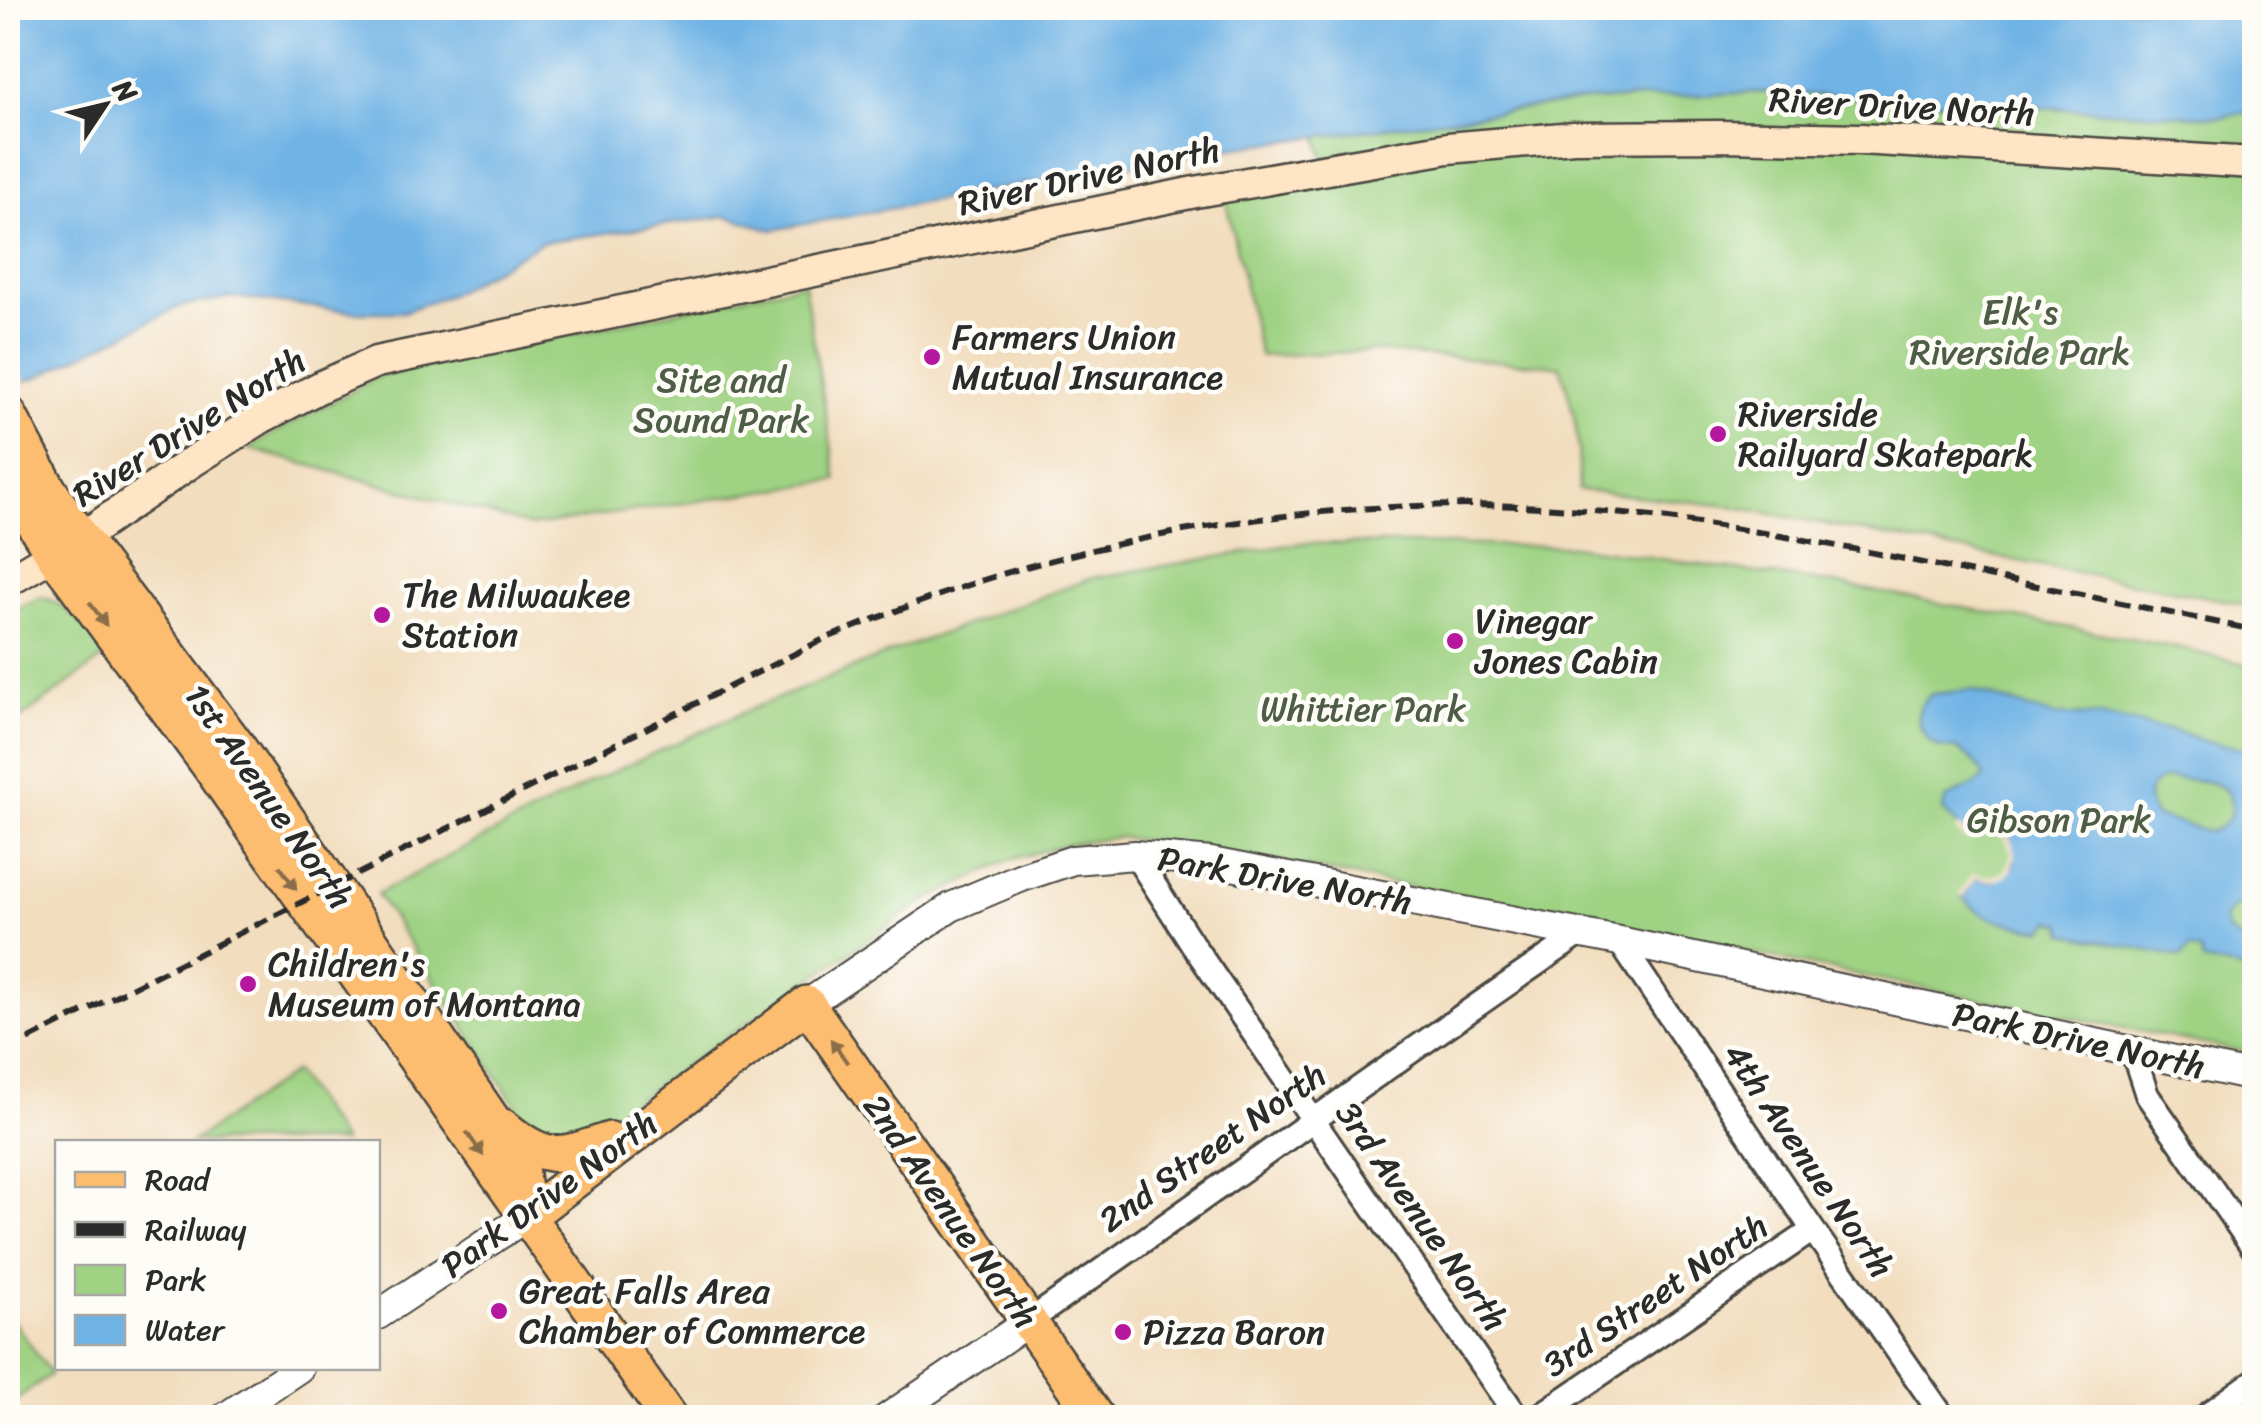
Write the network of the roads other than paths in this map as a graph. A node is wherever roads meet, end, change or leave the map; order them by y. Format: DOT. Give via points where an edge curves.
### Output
graph roads {
  1 [pos="2254,163"];
  2 [pos="8,414"];
  3 [pos="26,492"];
  4 [pos="68,547"];
  5 [pos="8,581"];
  6 [pos="1135,855"];
  7 [pos="1579,935"];
  8 [pos="1619,941"];
  9 [pos="807,1004"];
  10 [pos="2134,1052"];
  11 [pos="2254,1078"];
  12 [pos="490,1117"];
  13 [pos="1314,1121"];
  14 [pos="640,1130"];
  15 [pos="526,1216"];
  16 [pos="1812,1230"];
  17 [pos="2254,1248"];
  18 [pos="380,1314"];
  19 [pos="1028,1322"];
  20 [pos="295,1370"];
  21 [pos="2254,1381"];
  22 [pos="237,1414"];
  23 [pos="669,1418"];
  24 [pos="887,1418"];
  25 [pos="1096,1418"];
  26 [pos="1518,1418"];
  27 [pos="1536,1418"];
  28 [pos="1944,1418"];
  29 [pos="2202,1418"];
  1 -- 4 [label="main road, River Drive North" via="1860,139 1647,136 1479,144 1312,171 376,362 262,418"];
  2 -- 3 [label="main road, 1st Avenue North"];
  3 -- 4 [label="main road, 1st Avenue North"];
  4 -- 5 [label="main road, River Drive North"];
  4 -- 12 [label="main road, 1st Avenue North" via="237,746"];
  4 -- 15 [label="main road, 1st Avenue North, one-way" via="207,762"];
  6 -- 7 [label="street, Park Drive North" via="1211,862"];
  6 -- 9 [label="street, Park Drive North" via="1072,860 948,909"];
  6 -- 13 [label="street, 3rd Avenue North"];
  7 -- 8 [label="street, Park Drive North"];
  7 -- 13 [label="street, 2nd Street North"];
  8 -- 10 [label="street, Park Drive North"];
  8 -- 16 [label="street, 4th Avenue North"];
  9 -- 14 [label="main road, Park Drive North"];
  19 -- 9 [label="main road, 2nd Avenue North, one-way"];
  10 -- 11 [label="street, Park Drive North"];
  10 -- 17 [label="street" via="2147,1094"];
  12 -- 14 [label="main road" via="532,1149 549,1153 571,1154"];
  12 -- 15 [label="main road, 1st Avenue North" via="520,1159"];
  13 -- 19 [label="street, 2nd Street North"];
  13 -- 26 [label="street, 3rd Avenue North"];
  14 -- 15 [label="main road, Park Drive North"];
  15 -- 18 [label="street, Park Drive North"];
  15 -- 23 [label="main road, 1st Avenue North"];
  16 -- 27 [label="street, 3rd Street North"];
  16 -- 28 [label="street, 4th Avenue North"];
  19 -- 24 [label="street, 2nd Street North"];
  19 -- 25 [label="main road, 2nd Avenue North"];
  20 -- 22 [label="street"];
  21 -- 29 [label="street"];
}
